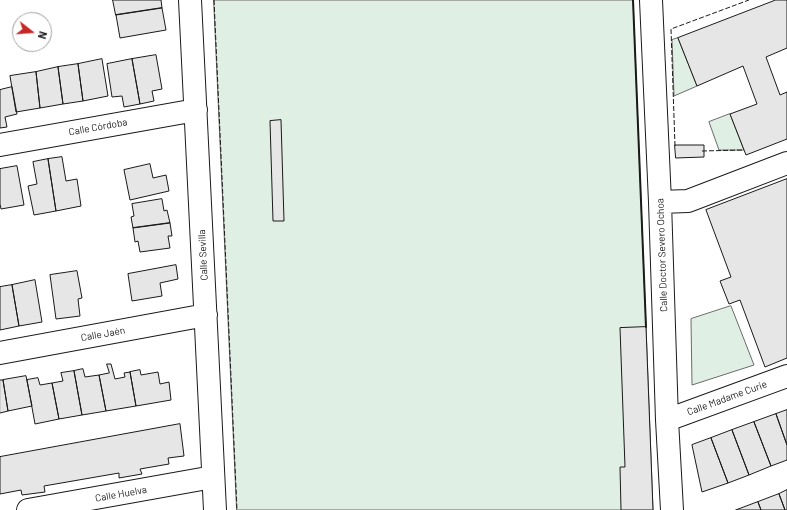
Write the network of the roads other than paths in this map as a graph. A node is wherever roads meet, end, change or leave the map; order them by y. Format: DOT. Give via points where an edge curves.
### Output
graph roads {
  1 [pos="190,0"];
  2 [pos="651,0"];
  3 [pos="196,110"];
  4 [pos="0,145"];
  5 [pos="787,163"];
  6 [pos="660,202"];
  7 [pos="206,315"];
  8 [pos="0,353"];
  9 [pos="787,376"];
  10 [pos="667,420"];
  11 [pos="213,477"];
  12 [pos="28,510"];
  13 [pos="215,510"];
  14 [pos="672,510"];
  1 -- 3 [label="street, Calle Sevilla"];
  2 -- 6 [label="street, Calle Doctor Severo Ochoa"];
  3 -- 4 [label="street, Calle Córdoba"];
  3 -- 7 [label="street, Calle Sevilla"];
  5 -- 6 [label="street" via="688,200"];
  6 -- 10 [label="street, Calle Doctor Severo Ochoa"];
  7 -- 8 [label="street, Calle Jaén"];
  7 -- 11 [label="street, Calle Sevilla"];
  9 -- 10 [label="street, Calle Madame Curie"];
  10 -- 14 [label="street, Calle Doctor Severo Ochoa"];
  11 -- 12 [label="street, Calle Huelva"];
  11 -- 13 [label="street, Calle Sevilla"];
}
